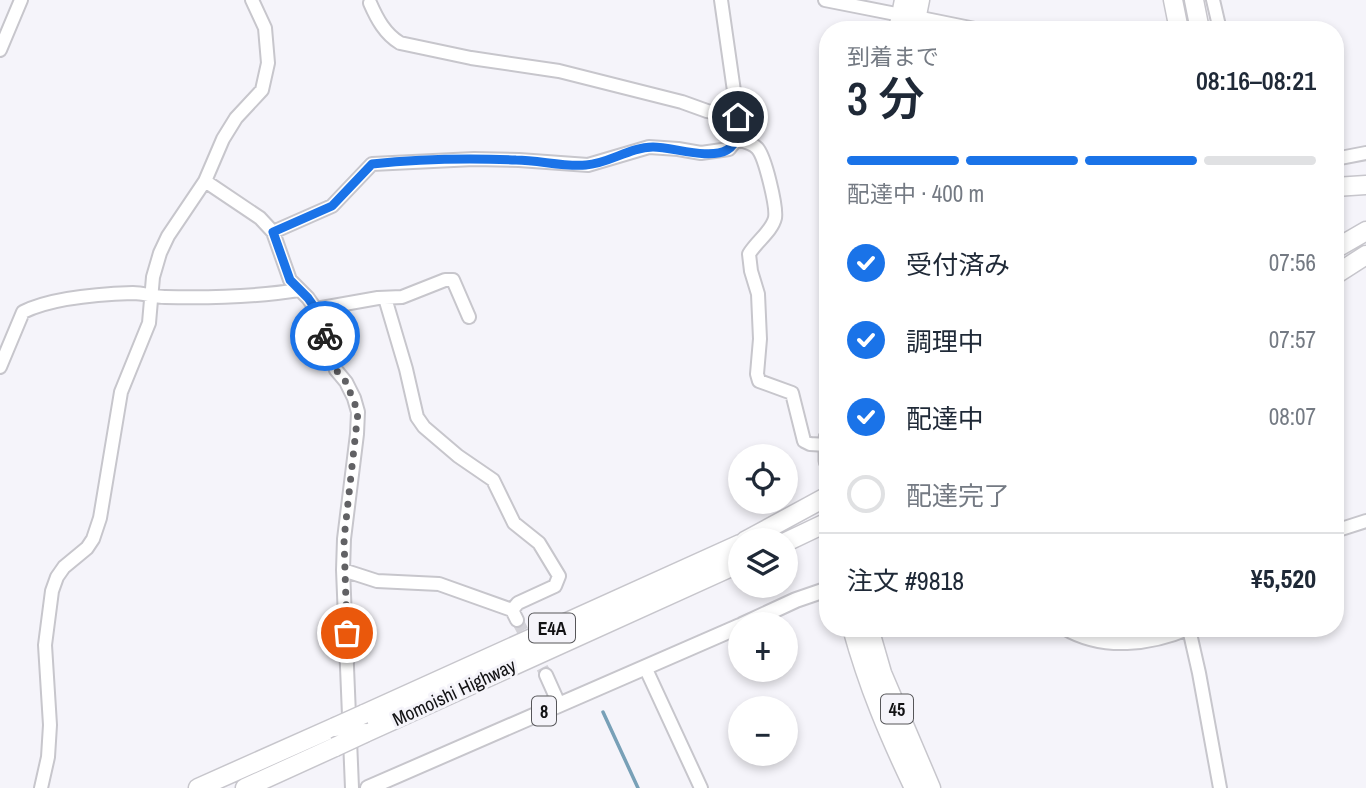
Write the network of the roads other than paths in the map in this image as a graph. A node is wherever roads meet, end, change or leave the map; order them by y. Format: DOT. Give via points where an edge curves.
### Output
graph roads {
  1 [pos="21,0"];
  2 [pos="721,0"];
  3 [pos="825,0"];
  4 [pos="1173,0"];
  5 [pos="1194,0"];
  6 [pos="1213,0"];
  7 [pos="370,1"];
  8 [pos="256,2"];
  9 [pos="909,15"];
  10 [pos="937,21"];
  11 [pos="1177,21"];
  12 [pos="1198,21"];
  13 [pos="1218,21"];
  14 [pos="0,50"];
  15 [pos="738,117"];
  16 [pos="737,139"];
  17 [pos="1366,153"];
  18 [pos="1344,157"];
  19 [pos="205,181"];
  20 [pos="1366,185"];
  21 [pos="1344,186"];
  22 [pos="1366,231"];
  23 [pos="273,232"];
  24 [pos="1344,244"];
  25 [pos="1366,254"];
  26 [pos="1344,267"];
  27 [pos="299,290"];
  28 [pos="151,296"];
  29 [pos="385,298"];
  30 [pos="316,309"];
  31 [pos="470,317"];
  32 [pos="0,367"];
  33 [pos="819,445"];
  34 [pos="819,504"];
  35 [pos="1366,521"];
  36 [pos="774,528"];
  37 [pos="1344,528"];
  38 [pos="819,530"];
  39 [pos="798,538"];
  40 [pos="728,552"];
  41 [pos="728,552"];
  42 [pos="343,570"];
  43 [pos="819,592"];
  44 [pos="770,612"];
  45 [pos="728,631"];
  46 [pos="854,637"];
  47 [pos="872,637"];
  48 [pos="1088,637"];
  49 [pos="1167,637"];
  50 [pos="1192,637"];
  51 [pos="645,667"];
  52 [pos="545,675"];
  53 [pos="559,704"];
  54 [pos="41,788"];
  55 [pos="198,788"];
  56 [pos="245,788"];
  57 [pos="352,788"];
  58 [pos="368,788"];
  59 [pos="701,788"];
  60 [pos="914,788"];
  61 [pos="931,788"];
  62 [pos="1220,788"];
  1 -- 14 [label="street"];
  2 -- 15 [label="street"];
  3 -- 9 [label="street"];
  4 -- 11 [label="highway"];
  5 -- 12 [label="highway"];
  6 -- 13 [label="street"];
  7 -- 15 [label="street" via="376,18 400,43 559,71"];
  8 -- 19 [label="street" via="265,28 268,63 264,82 256,100 236,118 223,139"];
  9 -- 10 [label="street"];
  15 -- 16 [label="street"];
  16 -- 23 [label="street" via="720,152 649,147 588,166 485,159 372,164 332,206"];
  16 -- 33 [label="street" via="757,149 762,157 775,207 771,226 749,254 758,295 757,374 759,381 792,393 804,441"];
  17 -- 18 [label="street"];
  19 -- 23 [label="street"];
  19 -- 28 [label="street" via="168,236"];
  20 -- 21 [label="highway"];
  22 -- 24 [label="highway"];
  23 -- 27 [label="street" via="285,269"];
  25 -- 26 [label="highway"];
  27 -- 28 [label="street" via="250,296"];
  27 -- 30 [label="street"];
  28 -- 32 [label="street" via="136,293 37,305 23,312"];
  28 -- 54 [label="street" via="149,323 121,392 93,539 64,566 52,591 45,645 50,725"];
  29 -- 30 [label="street"];
  29 -- 31 [label="street" via="453,280"];
  29 -- 42 [label="street" via="417,417 458,456 494,480 514,523 539,543 559,576 555,586 518,603 514,615 439,584 377,581"];
  30 -- 42 [label="street" via="336,370 358,412"];
  34 -- 36 [label="highway"];
  35 -- 37 [label="street"];
  38 -- 39 [label="highway"];
  40 -- 55 [label="highway, Momoishi Highway / E4A, bridge"];
  41 -- 56 [label="highway, Momoishi Highway / E4A, bridge"];
  42 -- 57 [label="street"];
  43 -- 44 [label="main road, 8"];
  45 -- 51 [label="main road, 8"];
  46 -- 60 [label="highway, 45" via="880,717"];
  47 -- 61 [label="highway, 45" via="882,673"];
  48 -- 49 [label="street" via="1131,644"];
  50 -- 62 [label="street"];
  51 -- 53 [label="main road, 8"];
  51 -- 59 [label="street"];
  52 -- 53 [label="street"];
  53 -- 58 [label="main road, 8"];
}
